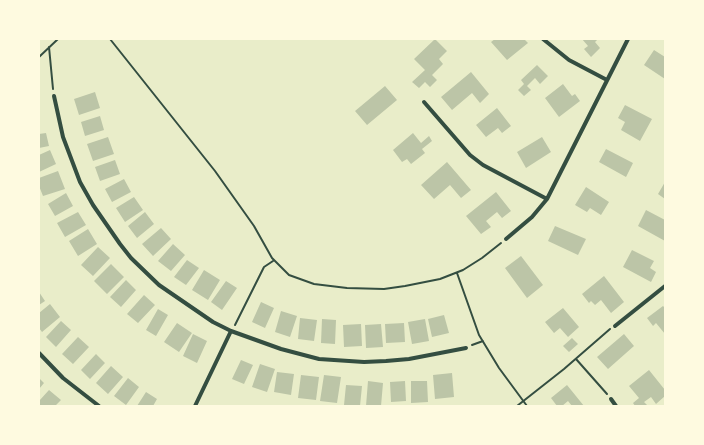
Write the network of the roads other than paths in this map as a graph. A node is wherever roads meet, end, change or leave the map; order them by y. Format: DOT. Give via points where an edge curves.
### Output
graph roads {
  1 [pos="543,39"];
  2 [pos="628,39"];
  3 [pos="607,80"];
  4 [pos="54,96"];
  5 [pos="424,102"];
  6 [pos="547,199"];
  7 [pos="506,239"];
  8 [pos="665,286"];
  9 [pos="614,326"];
  10 [pos="232,332"];
  11 [pos="466,348"];
  12 [pos="39,354"];
  13 [pos="611,400"];
  14 [pos="99,406"];
  15 [pos="195,406"];
  16 [pos="616,406"];
  1 -- 3 [label="street" via="569,60"];
  2 -- 3 [label="street"];
  3 -- 6 [label="street"];
  4 -- 10 [label="street" via="63,137 74,168 93,205 120,244 159,285"];
  5 -- 6 [label="street" via="470,155 483,165"];
  6 -- 7 [label="street" via="532,217"];
  8 -- 9 [label="street"];
  10 -- 11 [label="street" via="301,355 342,361 409,359"];
  10 -- 15 [label="street"];
  12 -- 14 [label="street"];
  13 -- 16 [label="street"];
}
